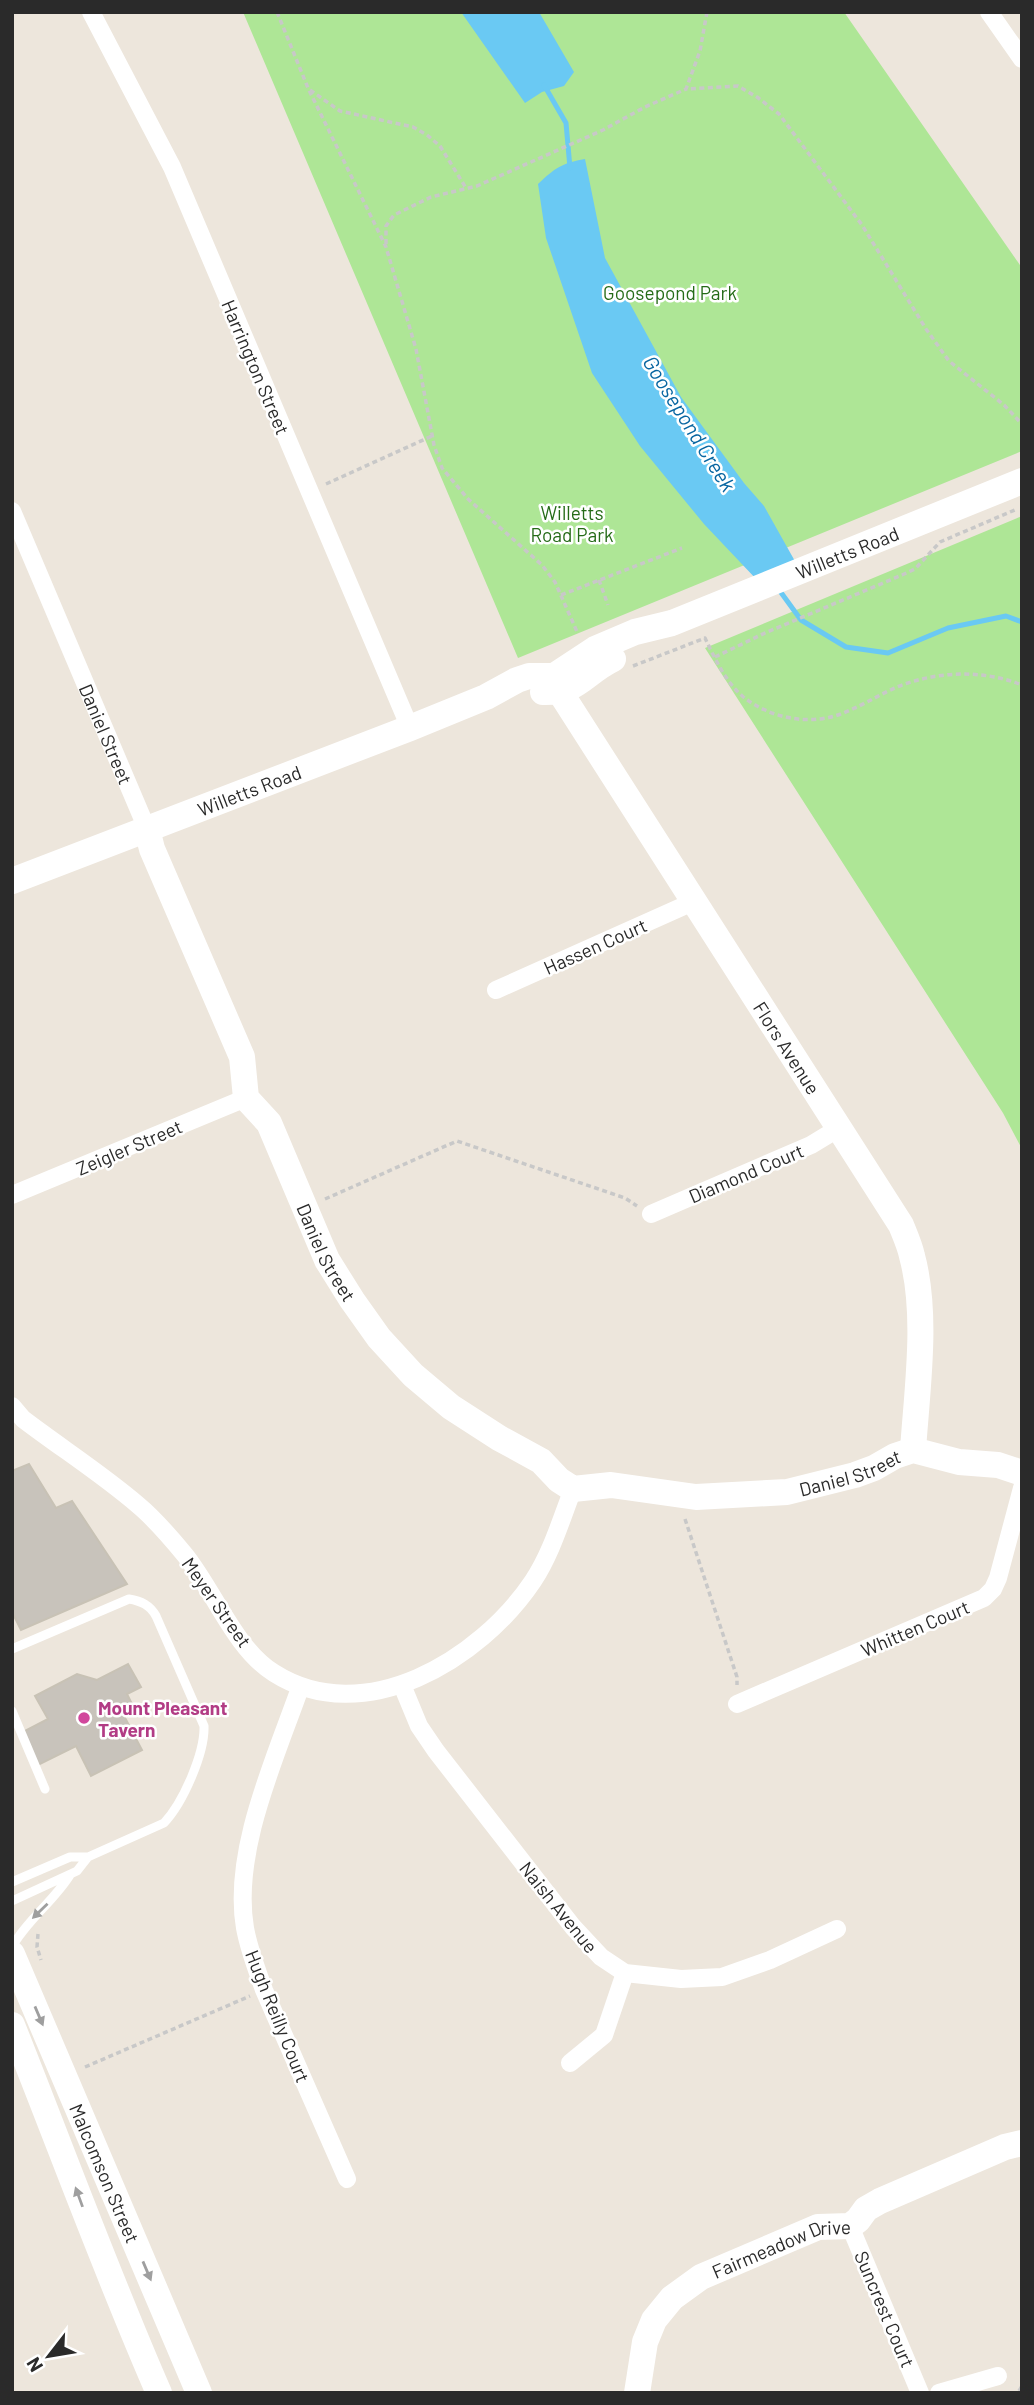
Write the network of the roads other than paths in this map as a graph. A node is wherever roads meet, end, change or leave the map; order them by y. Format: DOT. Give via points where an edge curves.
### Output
graph roads {
  1 [pos="92,12"];
  2 [pos="989,12"];
  3 [pos="1022,60"];
  4 [pos="1022,481"];
  5 [pos="12,511"];
  6 [pos="557,684"];
  7 [pos="410,728"];
  8 [pos="147,829"];
  9 [pos="12,881"];
  10 [pos="695,901"];
  11 [pos="496,990"];
  12 [pos="246,1098"];
  13 [pos="839,1128"];
  14 [pos="12,1195"];
  15 [pos="651,1214"];
  16 [pos="12,1406"];
  17 [pos="914,1450"];
  18 [pos="1022,1472"];
  19 [pos="1022,1488"];
  20 [pos="573,1489"];
  21 [pos="12,1649"];
  22 [pos="402,1685"];
  23 [pos="300,1688"];
  24 [pos="737,1704"];
  25 [pos="12,1711"];
  26 [pos="46,1789"];
  27 [pos="88,1857"];
  28 [pos="70,1875"];
  29 [pos="12,1882"];
  30 [pos="12,1900"];
  31 [pos="837,1929"];
  32 [pos="12,1948"];
  33 [pos="12,1954"];
  34 [pos="625,1973"];
  35 [pos="12,2025"];
  36 [pos="570,2063"];
  37 [pos="1022,2144"];
  38 [pos="347,2179"];
  39 [pos="850,2225"];
  40 [pos="998,2376"];
  41 [pos="159,2393"];
  42 [pos="199,2393"];
  43 [pos="637,2393"];
  44 [pos="920,2393"];
  45 [pos="939,2393"];
  1 -- 7 [label="street, Harrington Street" via="172,167"];
  2 -- 3 [label="street"];
  4 -- 6 [label="street, Willetts Road" via="672,623 599,666 572,688"];
  5 -- 8 [label="street, Daniel Street"];
  6 -- 7 [label="street, Willetts Road" via="486,697"];
  6 -- 10 [label="street, Flors Avenue"];
  7 -- 8 [label="street, Willetts Road"];
  8 -- 9 [label="street, Willetts Road"];
  8 -- 12 [label="street, Daniel Street" via="242,1057"];
  10 -- 11 [label="street, Hassen Court"];
  10 -- 13 [label="street, Flors Avenue"];
  12 -- 14 [label="street, Zeigler Street"];
  12 -- 20 [label="street, Daniel Street" via="270,1124 327,1260 379,1338 413,1376 452,1407 541,1461"];
  13 -- 15 [label="street, Diamond Court" via="811,1145"];
  13 -- 17 [label="street, Flors Avenue" via="901,1226 912,1256 919,1293"];
  16 -- 23 [label="street, Meyer Street" via="139,1505 185,1555 243,1643 271,1672"];
  17 -- 18 [label="street, Daniel Street"];
  17 -- 20 [label="street, Daniel Street" via="855,1475 787,1492 720,1497 611,1485"];
  19 -- 24 [label="street, Whitten Court" via="998,1578 984,1598"];
  20 -- 22 [label="street, Meyer Street" via="548,1555 514,1606 461,1652"];
  21 -- 27 [label="lane" via="129,1599 141,1601 156,1616 204,1726 190,1779 173,1814 164,1823"];
  22 -- 23 [label="street, Meyer Street" via="345,1695"];
  22 -- 34 [label="street, Naish Avenue" via="419,1726 436,1751 573,1927 601,1957"];
  23 -- 38 [label="street, Hugh Reilly Court" via="253,1826 244,1869 245,1928 264,1990"];
  25 -- 26 [label="lane"];
  27 -- 28 [label="lane"];
  27 -- 29 [label="lane" via="70,1857"];
  28 -- 30 [label="lane"];
  28 -- 32 [label="lane, one-way" via="21,1931"];
  31 -- 34 [label="street, Naish Avenue" via="722,1977 681,1979"];
  33 -- 42 [label="street, Malcomson Street, one-way"];
  34 -- 36 [label="street" via="604,2035"];
  41 -- 35 [label="street, Malcomson Street, one-way"];
  37 -- 39 [label="street, Fairmeadow Drive" via="1005,2147 880,2202"];
  39 -- 43 [label="street, Fairmeadow Drive" via="818,2227 685,2287 654,2320 645,2342"];
  39 -- 44 [label="street, Suncrest Court"];
  40 -- 45 [label="street"];
}
